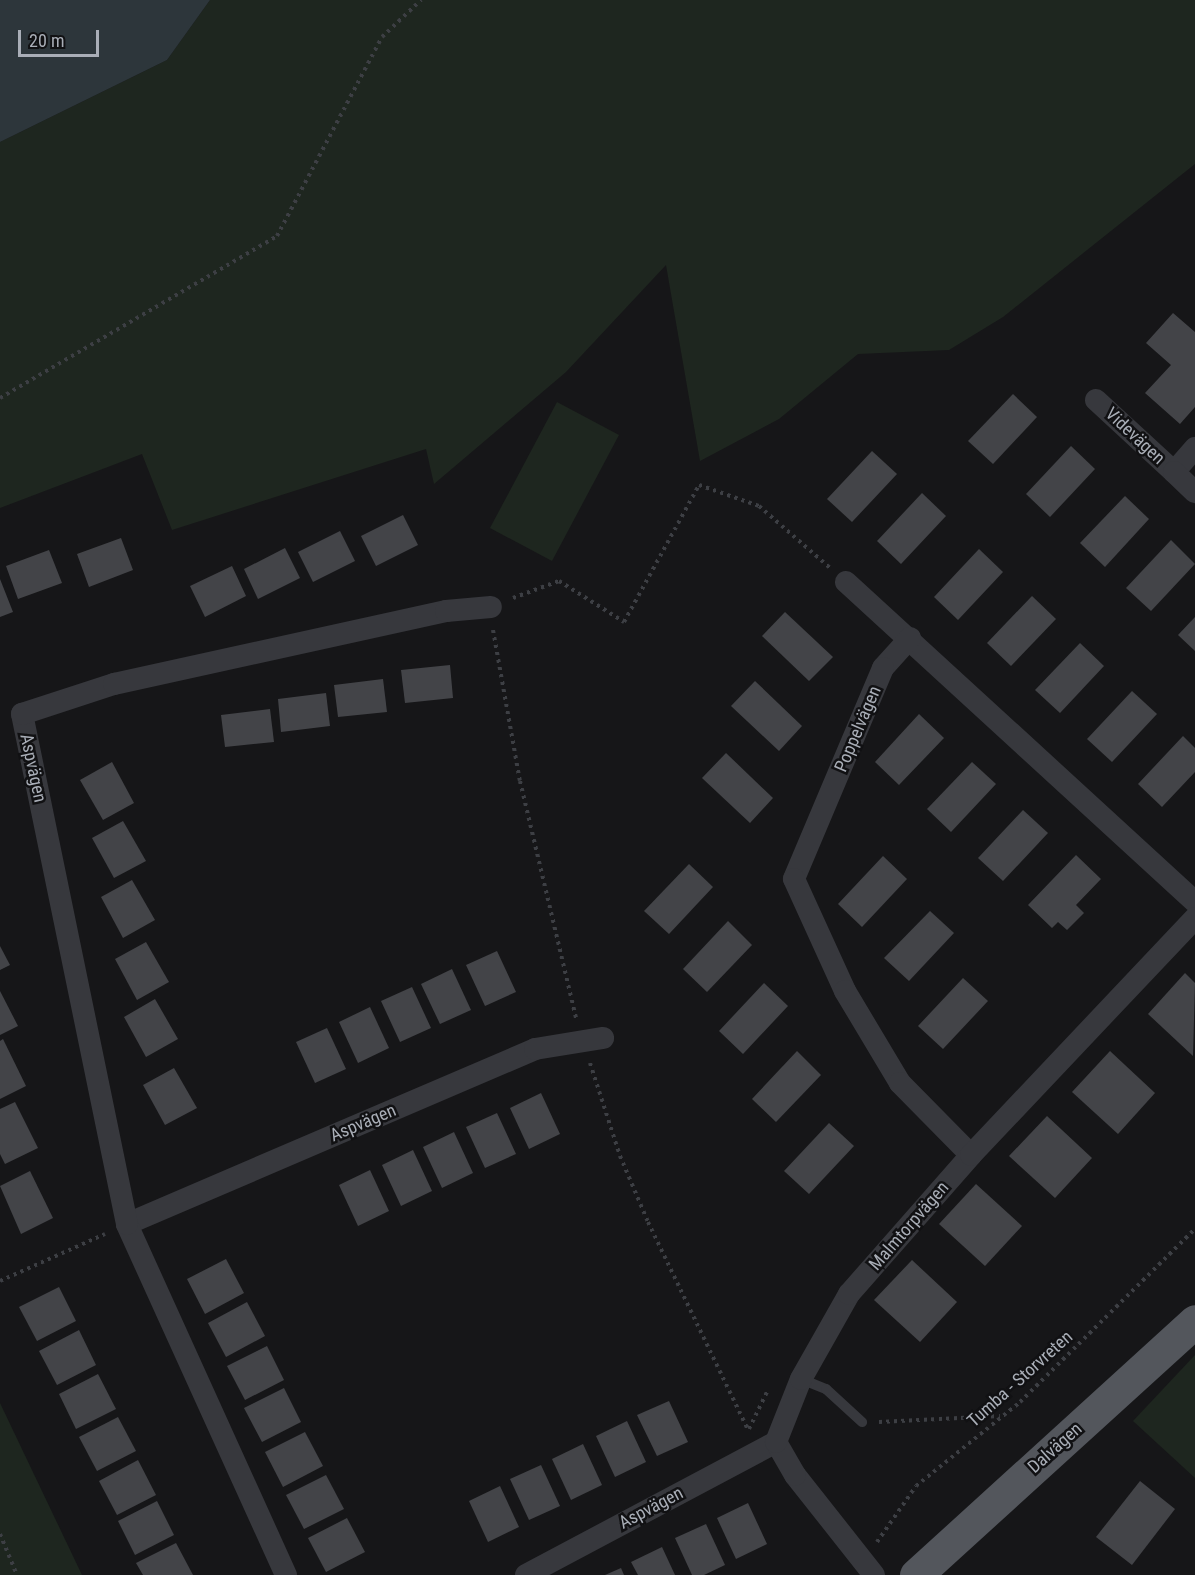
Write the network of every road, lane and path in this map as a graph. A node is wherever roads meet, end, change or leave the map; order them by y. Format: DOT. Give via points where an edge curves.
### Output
graph roads {
  1 [pos="421,0"];
  2 [pos="0,398"];
  3 [pos="1096,400"];
  4 [pos="1195,448"];
  5 [pos="1174,472"];
  6 [pos="1195,492"];
  7 [pos="846,582"];
  8 [pos="491,607"];
  9 [pos="910,638"];
  10 [pos="1195,902"];
  11 [pos="1195,918"];
  12 [pos="603,1038"];
  13 [pos="971,1155"];
  14 [pos="127,1224"];
  15 [pos="1195,1229"];
  16 [pos="0,1281"];
  17 [pos="1195,1321"];
  18 [pos="801,1379"];
  19 [pos="1001,1416"];
  20 [pos="862,1422"];
  21 [pos="776,1442"];
  22 [pos="0,1534"];
  23 [pos="867,1567"];
  24 [pos="17,1575"];
  25 [pos="286,1575"];
  26 [pos="526,1575"];
  27 [pos="916,1575"];
  1 -- 2 [label="path" via="382,37 277,236"];
  3 -- 5 [label="street, Videvägen"];
  4 -- 5 [label="street, Videvägen"];
  5 -- 6 [label="street, Videvägen"];
  7 -- 8 [label="path" via="759,506 699,485 624,622 559,581"];
  7 -- 9 [label="street"];
  8 -- 14 [label="street, Aspvägen" via="446,611 114,684 22,714"];
  9 -- 10 [label="street"];
  9 -- 13 [label="street, Poppelvägen" via="884,668 794,879 845,991 900,1083"];
  11 -- 13 [label="street, Malmtorpvägen"];
  12 -- 14 [label="street, Aspvägen" via="534,1049"];
  13 -- 18 [label="street, Malmtorpvägen" via="849,1294"];
  14 -- 16 [label="path"];
  14 -- 25 [label="street, Aspvägen"];
  15 -- 19 [label="path, Tumba - Storvreten" via="1020,1402"];
  17 -- 27 [label="main road, Dalvägen"];
  18 -- 20 [label="lane" via="826,1389"];
  18 -- 21 [label="street, Malmtorpvägen"];
  19 -- 20 [label="path"];
  19 -- 23 [label="path, Tumba - Storvreten" via="916,1486 875,1544"];
  21 -- 23 [label="street" via="795,1475"];
  21 -- 26 [label="street, Aspvägen"];
  22 -- 24 [label="path"];
}
